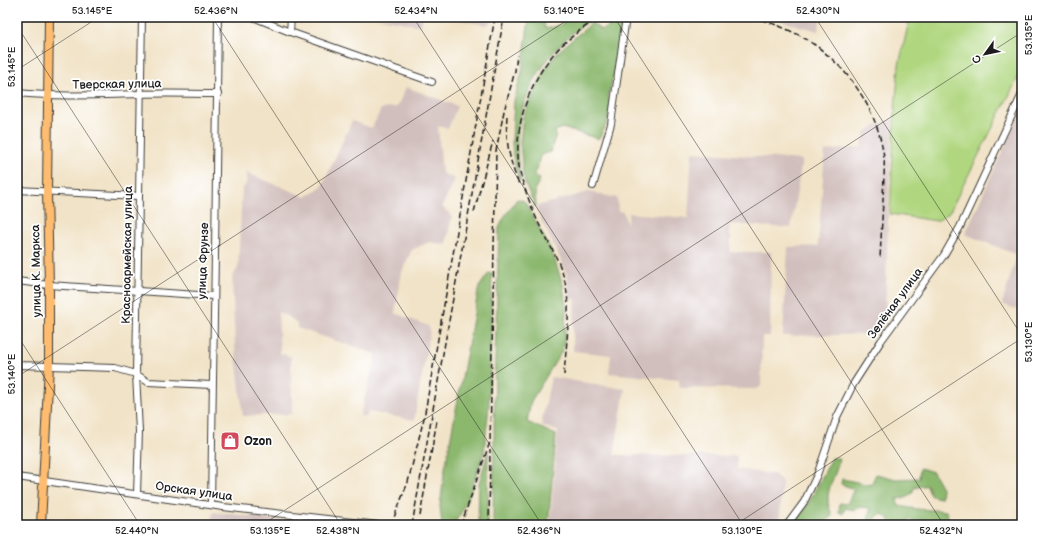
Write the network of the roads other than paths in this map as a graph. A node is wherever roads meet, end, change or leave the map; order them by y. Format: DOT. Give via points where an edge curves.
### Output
graph roads {
  1 [pos="49,17"];
  2 [pos="142,17"];
  3 [pos="218,17"];
  4 [pos="253,17"];
  5 [pos="291,17"];
  6 [pos="626,17"];
  7 [pos="290,32"];
  8 [pos="432,82"];
  9 [pos="17,93"];
  10 [pos="142,94"];
  11 [pos="218,94"];
  12 [pos="1022,94"];
  13 [pos="48,96"];
  14 [pos="593,186"];
  15 [pos="17,190"];
  16 [pos="47,192"];
  17 [pos="139,196"];
  18 [pos="17,281"];
  19 [pos="49,284"];
  20 [pos="138,290"];
  21 [pos="213,296"];
  22 [pos="17,365"];
  23 [pos="49,365"];
  24 [pos="136,374"];
  25 [pos="212,385"];
  26 [pos="17,477"];
  27 [pos="44,481"];
  28 [pos="137,494"];
  29 [pos="211,505"];
  30 [pos="40,525"];
  31 [pos="379,525"];
  32 [pos="787,525"];
  1 -- 13 [label="main road, улица К. Маркса"];
  2 -- 10 [label="street, Красноармейская улица"];
  3 -- 11 [label="street, улица Фрунзе"];
  4 -- 7 [label="street"];
  5 -- 7 [label="street"];
  6 -- 14 [label="street" via="611,124"];
  7 -- 8 [label="street"];
  9 -- 13 [label="street, Тверская улица"];
  10 -- 11 [label="street, Тверская улица"];
  10 -- 13 [label="street, Тверская улица"];
  10 -- 17 [label="street, Красноармейская улица"];
  11 -- 21 [label="street, улица Фрунзе"];
  12 -- 32 [label="street, Зелёная улица" via="960,227 944,255 881,341 854,383 837,417 817,475 804,502"];
  13 -- 16 [label="main road, улица К. Маркса"];
  15 -- 16 [label="street"];
  16 -- 17 [label="street"];
  16 -- 19 [label="main road, улица К. Маркса"];
  17 -- 20 [label="street, Красноармейская улица"];
  18 -- 19 [label="street"];
  19 -- 20 [label="street"];
  19 -- 23 [label="main road, улица К. Маркса"];
  20 -- 21 [label="street"];
  20 -- 24 [label="street, Красноармейская улица"];
  21 -- 25 [label="street, улица Фрунзе"];
  22 -- 23 [label="street"];
  23 -- 24 [label="street" via="115,368"];
  23 -- 27 [label="main road, улица К. Маркса"];
  24 -- 25 [label="street" via="148,382"];
  24 -- 28 [label="street, Красноармейская улица" via="139,431"];
  25 -- 29 [label="street, улица Фрунзе"];
  26 -- 27 [label="street, Орская улица"];
  27 -- 28 [label="street, Орская улица"];
  27 -- 30 [label="main road, улица К. Маркса"];
  28 -- 29 [label="street, Орская улица"];
  29 -- 31 [label="street, Орская улица"];
}
